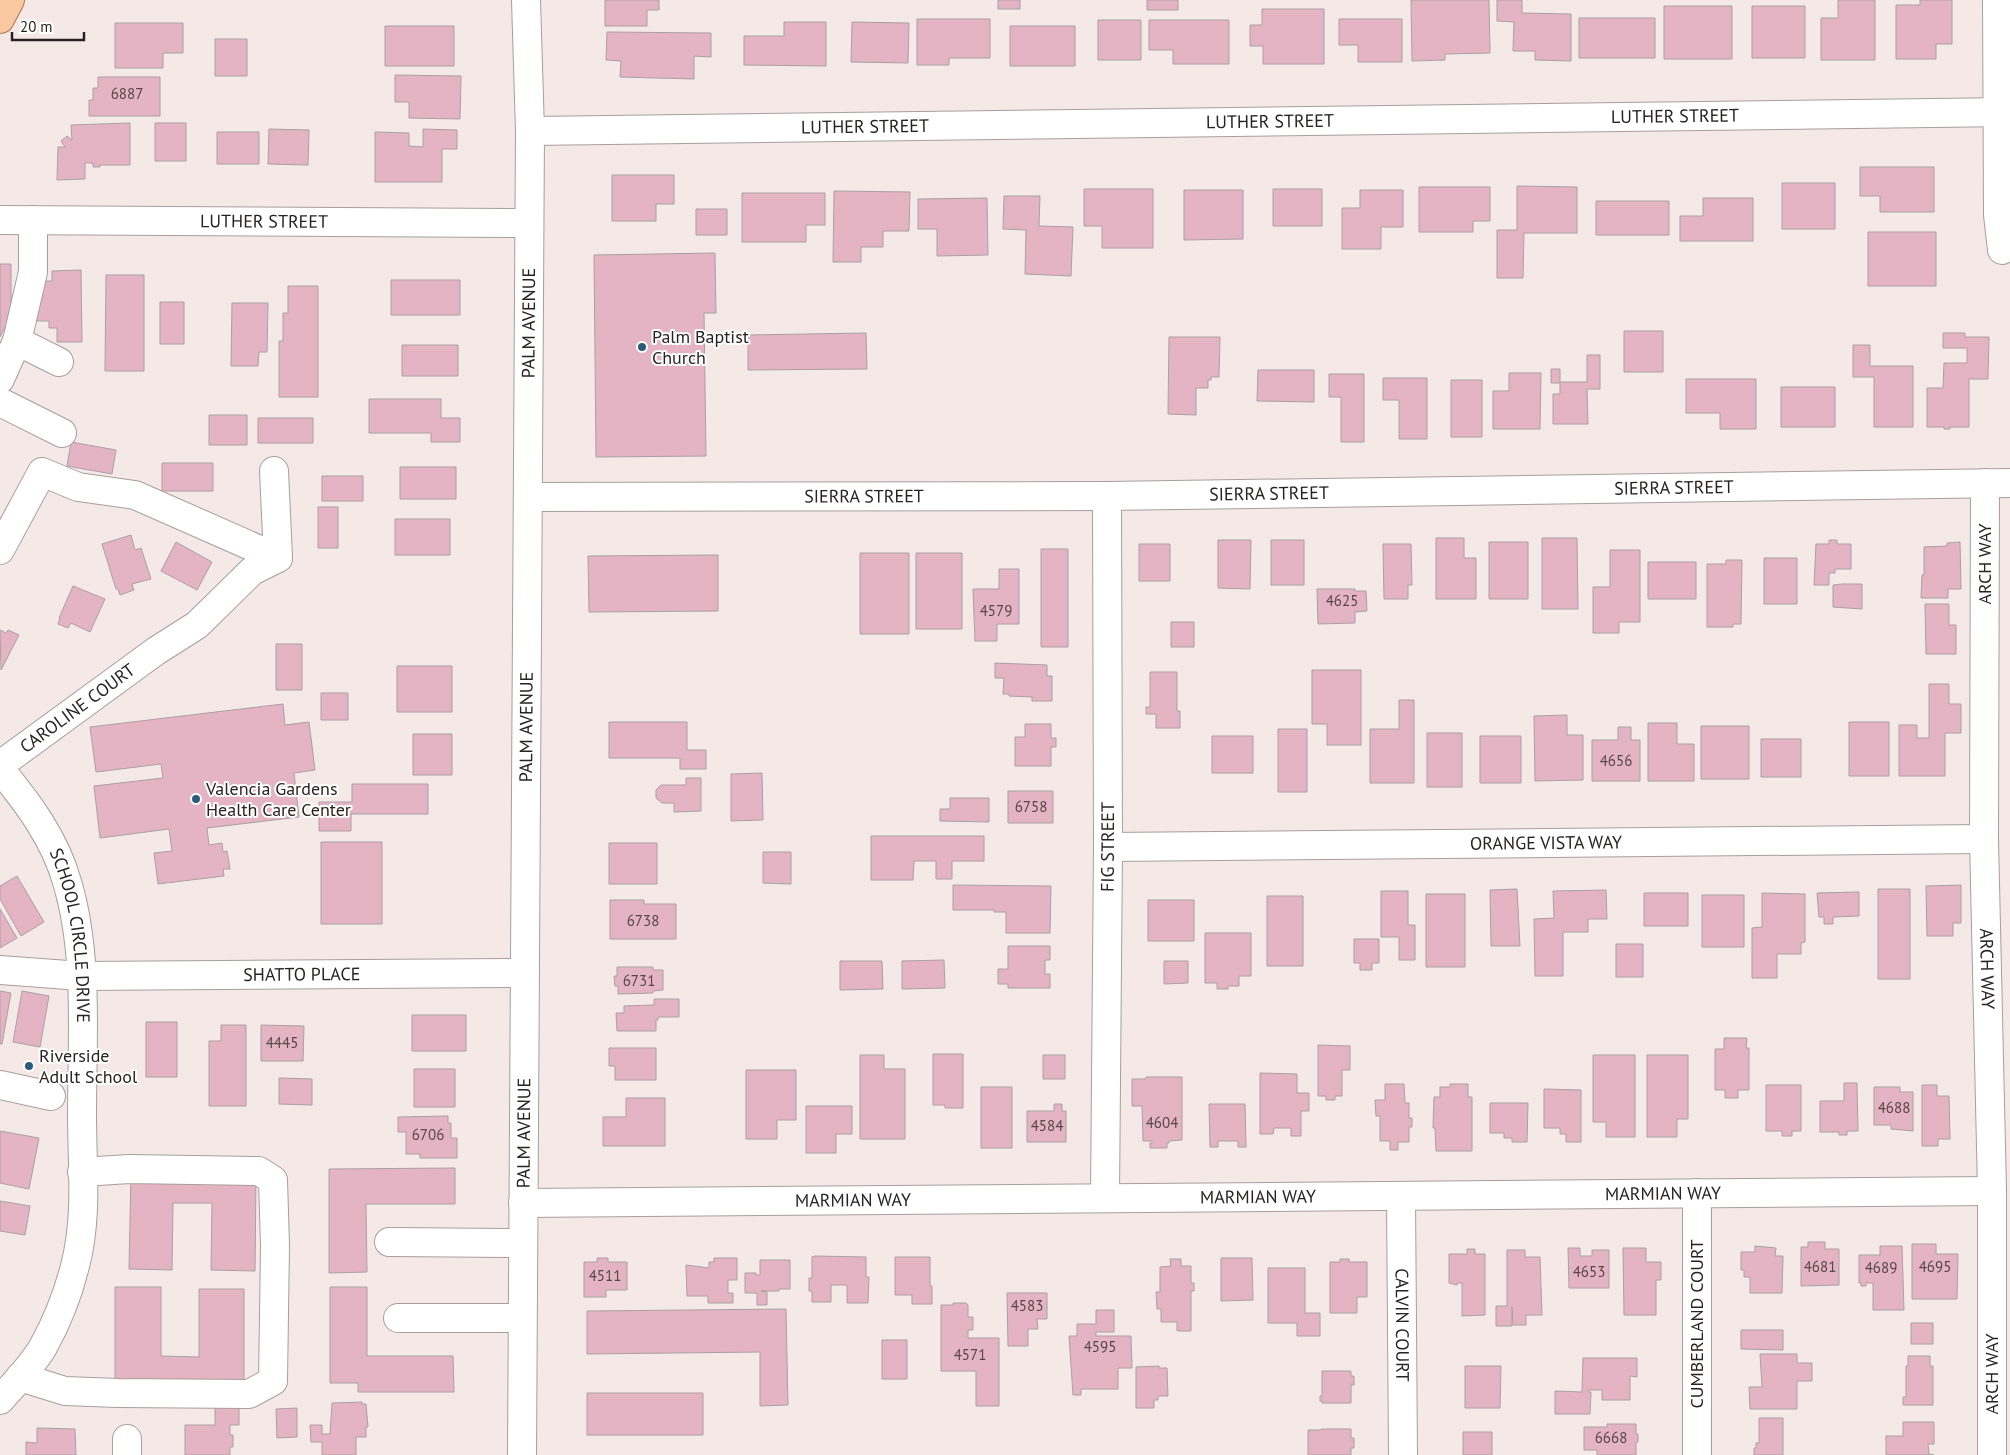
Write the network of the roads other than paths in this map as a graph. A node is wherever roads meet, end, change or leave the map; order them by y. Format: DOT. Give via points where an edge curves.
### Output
graph roads {
  1 [pos="10,0"];
  2 [pos="526,0"];
  3 [pos="1996,0"];
  4 [pos="0,19"];
  5 [pos="2004,112"];
  6 [pos="530,131"];
  7 [pos="0,220"];
  8 [pos="33,220"];
  9 [pos="529,223"];
  10 [pos="2002,250"];
  11 [pos="17,341"];
  12 [pos="59,362"];
  13 [pos="0,379"];
  14 [pos="0,402"];
  15 [pos="62,434"];
  16 [pos="274,471"];
  17 [pos="1998,483"];
  18 [pos="1107,496"];
  19 [pos="528,497"];
  20 [pos="8,516"];
  21 [pos="0,550"];
  22 [pos="278,558"];
  23 [pos="0,765"];
  24 [pos="0,769"];
  25 [pos="1984,838"];
  26 [pos="1108,846"];
  27 [pos="0,970"];
  28 [pos="524,973"];
  29 [pos="81,976"];
  30 [pos="0,1085"];
  31 [pos="51,1096"];
  32 [pos="82,1172"];
  33 [pos="1992,1191"];
  34 [pos="1697,1193"];
  35 [pos="1401,1196"];
  36 [pos="1105,1198"];
  37 [pos="523,1203"];
  38 [pos="389,1242"];
  39 [pos="523,1243"];
  40 [pos="398,1318"];
  41 [pos="522,1318"];
  42 [pos="20,1377"];
  43 [pos="0,1400"];
  44 [pos="522,1455"];
  45 [pos="1403,1455"];
  46 [pos="1696,1455"];
  47 [pos="1992,1455"];
  1 -- 4 [label="main road"];
  2 -- 6 [label="street, PALM AVENUE"];
  3 -- 5 [label="street"];
  5 -- 6 [label="street, LUTHER STREET"];
  5 -- 10 [label="street" via="1998,215"];
  6 -- 9 [label="street, PALM AVENUE"];
  7 -- 8 [label="street, LUTHER STREET"];
  8 -- 9 [label="street, LUTHER STREET"];
  8 -- 11 [label="street" via="33,272"];
  9 -- 19 [label="street, PALM AVENUE"];
  11 -- 12 [label="street"];
  11 -- 13 [label="street"];
  14 -- 15 [label="street"];
  16 -- 22 [label="street"];
  17 -- 18 [label="street, SIERRA STREET"];
  17 -- 25 [label="street, ARCH WAY"];
  18 -- 19 [label="street, SIERRA STREET"];
  18 -- 26 [label="street, FIG STREET"];
  19 -- 28 [label="street, PALM AVENUE"];
  20 -- 21 [label="street"];
  20 -- 22 [label="street" via="42,472 78,486 135,495"];
  22 -- 23 [label="street, CAROLINE COURT" via="252,571 196,625"];
  24 -- 29 [label="street, SCHOOL CIRCLE DRIVE" via="39,819 67,880 77,919"];
  25 -- 26 [label="street, ORANGE VISTA WAY"];
  25 -- 33 [label="street, ARCH WAY"];
  26 -- 36 [label="street, FIG STREET"];
  27 -- 29 [label="street, SHATTO PLACE"];
  28 -- 29 [label="street, SHATTO PLACE"];
  28 -- 37 [label="street, PALM AVENUE"];
  29 -- 32 [label="street, SCHOOL CIRCLE DRIVE"];
  30 -- 31 [label="street"];
  32 -- 42 [label="street, SCHOOL CIRCLE DRIVE" via="83,1217 73,1273 43,1348"];
  32 -- 42 [label="street" via="128,1169 259,1171 273,1180 273,1381 249,1394 118,1393 65,1391"];
  33 -- 34 [label="street, MARMIAN WAY"];
  33 -- 47 [label="street, ARCH WAY"];
  34 -- 35 [label="street, MARMIAN WAY"];
  34 -- 46 [label="street, CUMBERLAND COURT"];
  35 -- 36 [label="street, MARMIAN WAY"];
  35 -- 45 [label="street, CALVIN COURT"];
  36 -- 37 [label="street, MARMIAN WAY"];
  37 -- 39 [label="street, PALM AVENUE"];
  38 -- 39 [label="street"];
  39 -- 41 [label="street, PALM AVENUE"];
  40 -- 41 [label="street"];
  41 -- 44 [label="street, PALM AVENUE"];
  42 -- 43 [label="street, SCHOOL CIRCLE DRIVE"];
}
